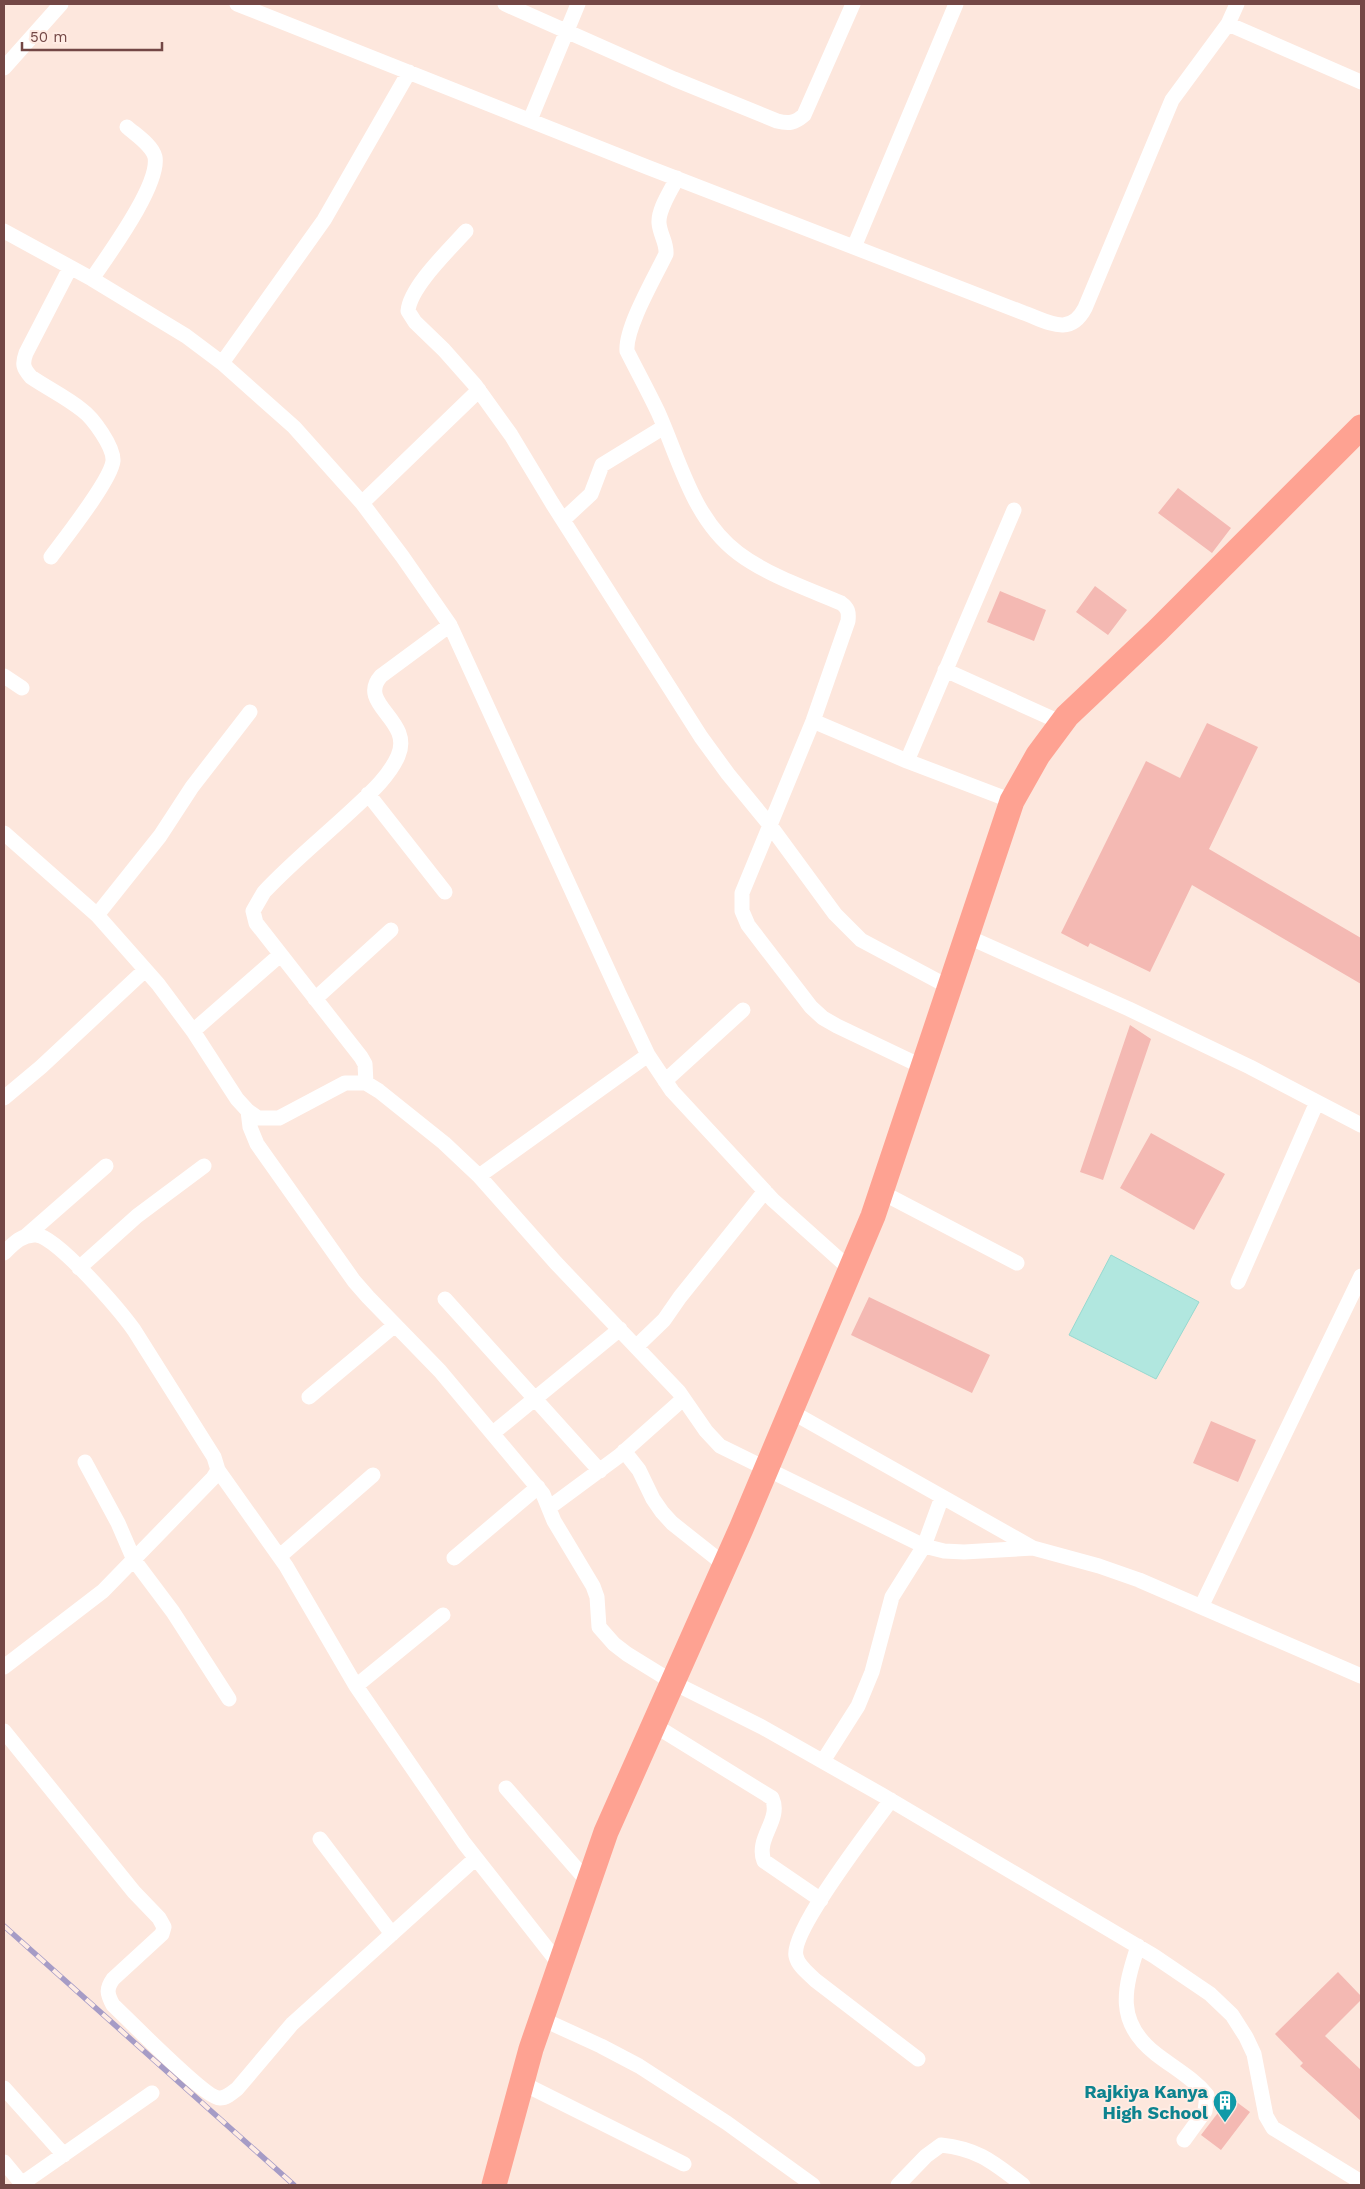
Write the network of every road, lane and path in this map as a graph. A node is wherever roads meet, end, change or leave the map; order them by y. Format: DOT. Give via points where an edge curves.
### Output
graph roads {
  1 [pos="61,4"];
  2 [pos="237,4"];
  3 [pos="505,4"];
  4 [pos="578,4"];
  5 [pos="853,4"];
  6 [pos="956,4"];
  7 [pos="1237,4"];
  8 [pos="1228,24"];
  9 [pos="566,32"];
  10 [pos="4,68"];
  11 [pos="409,72"];
  12 [pos="1361,82"];
  13 [pos="530,120"];
  14 [pos="127,127"];
  15 [pos="677,178"];
  16 [pos="4,231"];
  17 [pos="466,231"];
  18 [pos="854,248"];
  19 [pos="70,268"];
  20 [pos="92,279"];
  21 [pos="222,363"];
  22 [pos="479,390"];
  23 [pos="664,427"];
  24 [pos="1361,427"];
  25 [pos="362,503"];
  26 [pos="1014,510"];
  27 [pos="563,520"];
  28 [pos="51,557"];
  29 [pos="450,625"];
  30 [pos="945,670"];
  31 [pos="4,676"];
  32 [pos="22,688"];
  33 [pos="250,712"];
  34 [pos="813,721"];
  35 [pos="1062,723"];
  36 [pos="907,762"];
  37 [pos="368,794"];
  38 [pos="1012,800"];
  39 [pos="769,824"];
  40 [pos="4,833"];
  41 [pos="445,892"];
  42 [pos="97,915"];
  43 [pos="390,930"];
  44 [pos="966,936"];
  45 [pos="280,955"];
  46 [pos="145,970"];
  47 [pos="949,988"];
  48 [pos="315,999"];
  49 [pos="743,1010"];
  50 [pos="193,1031"];
  51 [pos="648,1055"];
  52 [pos="922,1067"];
  53 [pos="665,1081"];
  54 [pos="366,1083"];
  55 [pos="4,1098"];
  56 [pos="1317,1102"];
  57 [pos="248,1111"];
  58 [pos="1361,1125"];
  59 [pos="106,1166"];
  60 [pos="204,1166"];
  61 [pos="479,1176"];
  62 [pos="765,1191"];
  63 [pos="881,1192"];
  64 [pos="26,1236"];
  65 [pos="4,1253"];
  66 [pos="1017,1263"];
  67 [pos="80,1268"];
  68 [pos="850,1269"];
  69 [pos="1361,1276"];
  70 [pos="1238,1282"];
  71 [pos="445,1299"];
  72 [pos="395,1325"];
  73 [pos="620,1329"];
  74 [pos="637,1346"];
  75 [pos="309,1398"];
  76 [pos="536,1398"];
  77 [pos="684,1399"];
  78 [pos="790,1411"];
  79 [pos="493,1433"];
  80 [pos="624,1451"];
  81 [pos="85,1462"];
  82 [pos="766,1469"];
  83 [pos="218,1470"];
  84 [pos="600,1471"];
  85 [pos="373,1475"];
  86 [pos="538,1487"];
  87 [pos="942,1497"];
  88 [pos="550,1507"];
  89 [pos="924,1546"];
  90 [pos="1033,1548"];
  91 [pos="280,1556"];
  92 [pos="454,1558"];
  93 [pos="134,1560"];
  94 [pos="725,1565"];
  95 [pos="1201,1607"];
  96 [pos="442,1615"];
  97 [pos="4,1667"];
  98 [pos="1361,1676"];
  99 [pos="674,1682"];
  100 [pos="356,1686"];
  101 [pos="228,1699"];
  102 [pos="654,1725"];
  103 [pos="4,1731"];
  104 [pos="823,1761"];
  105 [pos="506,1788"];
  106 [pos="891,1800"];
  107 [pos="320,1839"];
  108 [pos="476,1858"];
  109 [pos="589,1883"];
  110 [pos="821,1900"];
  111 [pos="392,1934"];
  112 [pos="1138,1946"];
  113 [pos="560,1965"];
  114 [pos="542,2019"];
  115 [pos="918,2059"];
  116 [pos="522,2083"];
  117 [pos="4,2088"];
  118 [pos="152,2094"];
  119 [pos="1184,2140"];
  120 [pos="64,2155"];
  121 [pos="4,2162"];
  122 [pos="684,2164"];
  123 [pos="1361,2182"];
  124 [pos="22,2185"];
  125 [pos="494,2185"];
  126 [pos="813,2185"];
  127 [pos="898,2185"];
  128 [pos="1023,2185"];
  1 -- 10 [label="street"];
  2 -- 11 [label="street"];
  3 -- 9 [label="street"];
  4 -- 9 [label="street"];
  5 -- 9 [label="street" via="804,115 797,122 788,123"];
  6 -- 18 [label="street"];
  7 -- 8 [label="street"];
  8 -- 12 [label="street"];
  8 -- 18 [label="street" via="1172,100 1085,308 1075,323 1056,325"];
  9 -- 13 [label="street"];
  11 -- 13 [label="street"];
  11 -- 21 [label="street" via="324,220"];
  13 -- 15 [label="street"];
  14 -- 20 [label="street" via="151,148 155,169 140,205"];
  15 -- 18 [label="street"];
  15 -- 23 [label="street" via="660,217 666,254 626,343 626,351"];
  16 -- 19 [label="street"];
  17 -- 22 [label="street" via="417,288 408,311"];
  19 -- 20 [label="street"];
  19 -- 28 [label="street" via="23,363 31,376 91,418 113,458 112,468 102,485"];
  20 -- 21 [label="street" via="186,336"];
  21 -- 25 [label="street" via="294,427"];
  22 -- 25 [label="street"];
  22 -- 27 [label="street"];
  23 -- 27 [label="street" via="602,466 591,494"];
  23 -- 34 [label="street" via="707,522 727,544 745,558 847,607 848,621"];
  24 -- 35 [label="highway"];
  25 -- 29 [label="street"];
  26 -- 30 [label="street"];
  27 -- 39 [label="street" via="701,737"];
  29 -- 37 [label="street" via="375,682 376,698 398,727 402,738 394,765"];
  29 -- 51 [label="street"];
  30 -- 35 [label="street"];
  30 -- 36 [label="street"];
  31 -- 32 [label="street"];
  33 -- 42 [label="street" via="192,787 160,836"];
  34 -- 36 [label="street"];
  34 -- 39 [label="street"];
  35 -- 38 [label="highway" via="1038,755"];
  36 -- 38 [label="street"];
  37 -- 41 [label="street"];
  37 -- 45 [label="street" via="280,875 256,903 253,916 256,923"];
  38 -- 44 [label="highway"];
  39 -- 47 [label="street" via="835,914 861,940"];
  39 -- 52 [label="street" via="742,893 742,911 748,925 792,985 823,1018"];
  40 -- 42 [label="street"];
  42 -- 46 [label="street"];
  43 -- 48 [label="street"];
  44 -- 47 [label="highway"];
  44 -- 56 [label="street" via="1129,1009"];
  45 -- 48 [label="street"];
  45 -- 50 [label="street"];
  46 -- 50 [label="street"];
  46 -- 55 [label="street"];
  47 -- 52 [label="highway"];
  48 -- 54 [label="street" via="365,1064"];
  49 -- 53 [label="street"];
  50 -- 57 [label="street"];
  51 -- 53 [label="street"];
  51 -- 61 [label="street"];
  52 -- 63 [label="highway"];
  53 -- 62 [label="street"];
  54 -- 57 [label="street" via="345,1083 280,1118 258,1118"];
  54 -- 61 [label="street" via="423,1125"];
  56 -- 58 [label="street"];
  56 -- 70 [label="street"];
  57 -- 72 [label="street" via="257,1144 354,1281"];
  59 -- 64 [label="street"];
  60 -- 67 [label="street" via="137,1216"];
  61 -- 73 [label="street"];
  62 -- 68 [label="street"];
  62 -- 74 [label="street" via="672,1310"];
  63 -- 66 [label="street"];
  63 -- 68 [label="highway"];
  64 -- 65 [label="street"];
  64 -- 67 [label="street" via="47,1238"];
  67 -- 83 [label="street" via="134,1330 214,1457"];
  68 -- 78 [label="highway"];
  69 -- 95 [label="street"];
  71 -- 76 [label="street"];
  72 -- 75 [label="street"];
  72 -- 79 [label="street"];
  73 -- 74 [label="street"];
  73 -- 76 [label="street"];
  74 -- 77 [label="street"];
  76 -- 79 [label="street"];
  76 -- 84 [label="street"];
  77 -- 80 [label="street"];
  77 -- 82 [label="street" via="720,1446"];
  78 -- 82 [label="highway"];
  78 -- 87 [label="street"];
  79 -- 86 [label="street"];
  80 -- 84 [label="street"];
  80 -- 94 [label="street" via="662,1512"];
  81 -- 93 [label="street"];
  82 -- 89 [label="street"];
  82 -- 94 [label="highway"];
  83 -- 91 [label="street"];
  83 -- 93 [label="street"];
  84 -- 88 [label="street"];
  85 -- 91 [label="street"];
  86 -- 88 [label="street"];
  86 -- 92 [label="street"];
  87 -- 89 [label="street"];
  87 -- 90 [label="street"];
  88 -- 99 [label="street" via="554,1521 594,1586 599,1626 627,1654"];
  89 -- 90 [label="street" via="964,1552"];
  89 -- 104 [label="street" via="892,1597 872,1672 858,1706"];
  90 -- 95 [label="street" via="1100,1566"];
  91 -- 100 [label="street"];
  93 -- 97 [label="street" via="103,1591"];
  93 -- 101 [label="street" via="173,1612"];
  94 -- 99 [label="highway"];
  95 -- 98 [label="street"];
  96 -- 100 [label="street"];
  99 -- 102 [label="highway"];
  99 -- 104 [label="street"];
  100 -- 108 [label="street"];
  102 -- 109 [label="highway" via="606,1832"];
  102 -- 110 [label="street" via="772,1798 776,1805 762,1843 764,1861"];
  103 -- 111 [label="street" via="134,1892 159,1918 164,1927 162,1934 113,1979 108,1987 108,1996 112,2005 210,2096 228,2096 237,2090 292,2024"];
  104 -- 106 [label="street"];
  105 -- 109 [label="street"];
  106 -- 110 [label="street"];
  106 -- 112 [label="street"];
  107 -- 111 [label="street"];
  108 -- 111 [label="street"];
  108 -- 113 [label="street"];
  109 -- 113 [label="highway"];
  110 -- 115 [label="street" via="801,1931 796,1946 800,1965 814,1980"];
  112 -- 119 [label="street" via="1128,1977 1126,2014 1130,2023 1154,2053 1198,2084 1208,2095 1205,2111"];
  112 -- 123 [label="street" via="1210,1994 1232,2016 1254,2054 1266,2116 1273,2128"];
  113 -- 114 [label="highway"];
  114 -- 116 [label="highway"];
  114 -- 126 [label="street" via="639,2066 727,2123"];
  116 -- 122 [label="street"];
  116 -- 125 [label="highway"];
  117 -- 120 [label="street"];
  118 -- 120 [label="street"];
  120 -- 124 [label="street"];
  121 -- 124 [label="street"];
  127 -- 128 [label="street" via="941,2145 956,2146 984,2156"];
}
